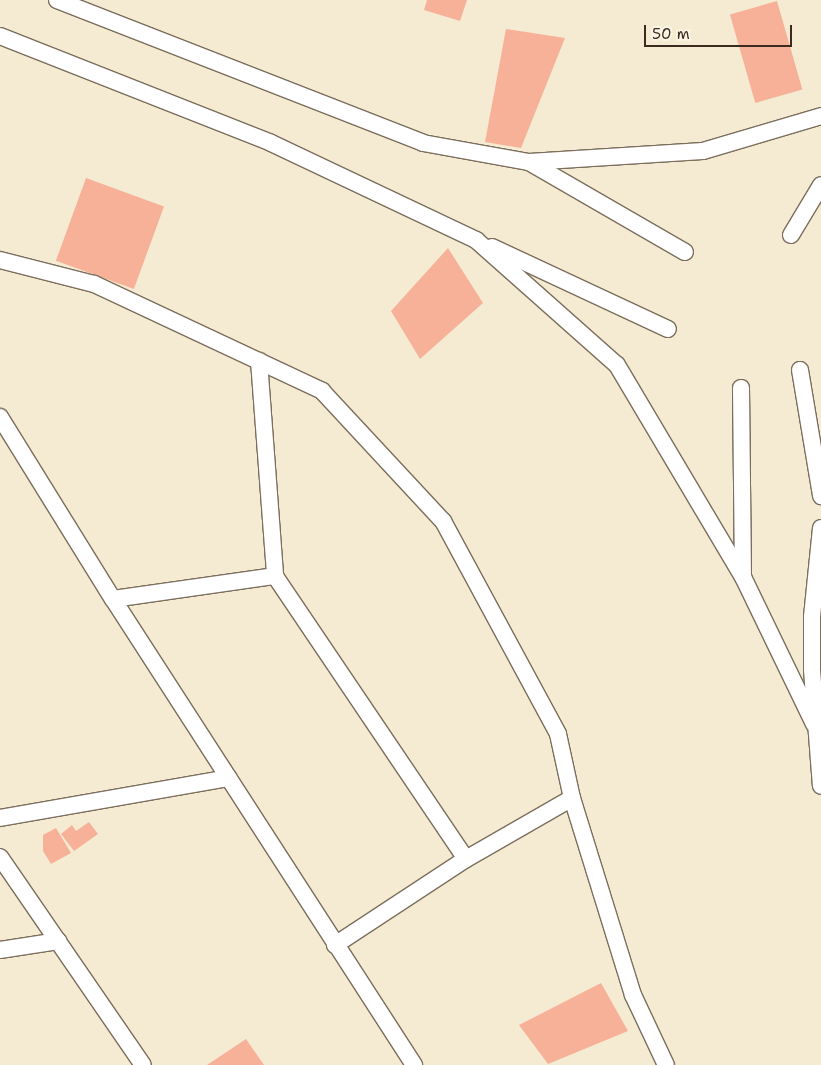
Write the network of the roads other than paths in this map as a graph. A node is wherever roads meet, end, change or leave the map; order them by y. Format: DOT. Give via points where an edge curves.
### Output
graph roads {
  1 [pos="57,0"];
  2 [pos="0,36"];
  3 [pos="821,116"];
  4 [pos="529,162"];
  5 [pos="821,185"];
  6 [pos="791,235"];
  7 [pos="476,240"];
  8 [pos="685,252"];
  9 [pos="0,260"];
  10 [pos="668,329"];
  11 [pos="259,361"];
  12 [pos="800,370"];
  13 [pos="741,388"];
  14 [pos="0,417"];
  15 [pos="821,496"];
  16 [pos="821,528"];
  17 [pos="275,576"];
  18 [pos="743,577"];
  19 [pos="113,599"];
  20 [pos="814,724"];
  21 [pos="229,778"];
  22 [pos="821,786"];
  23 [pos="572,798"];
  24 [pos="0,818"];
  25 [pos="0,857"];
  26 [pos="466,859"];
  27 [pos="58,941"];
  28 [pos="335,945"];
  29 [pos="0,950"];
  30 [pos="143,1065"];
  31 [pos="414,1065"];
  32 [pos="666,1065"];
  1 -- 4 [label="street" via="423,143"];
  2 -- 7 [label="street" via="271,143"];
  3 -- 4 [label="street" via="703,151"];
  4 -- 8 [label="street"];
  5 -- 6 [label="street"];
  7 -- 10 [label="street"];
  7 -- 18 [label="street" via="617,364"];
  9 -- 11 [label="street" via="94,284"];
  11 -- 17 [label="street"];
  11 -- 23 [label="street" via="322,390 443,521 558,734"];
  12 -- 15 [label="street"];
  13 -- 18 [label="street"];
  14 -- 19 [label="street"];
  16 -- 20 [label="street" via="812,617"];
  17 -- 19 [label="street"];
  17 -- 26 [label="street"];
  18 -- 20 [label="street"];
  19 -- 21 [label="street"];
  20 -- 22 [label="street"];
  21 -- 24 [label="street"];
  21 -- 28 [label="street"];
  23 -- 26 [label="street"];
  23 -- 32 [label="street" via="632,995"];
  25 -- 27 [label="street"];
  26 -- 28 [label="street"];
  27 -- 29 [label="street"];
  27 -- 30 [label="street"];
  28 -- 31 [label="street"];
}
